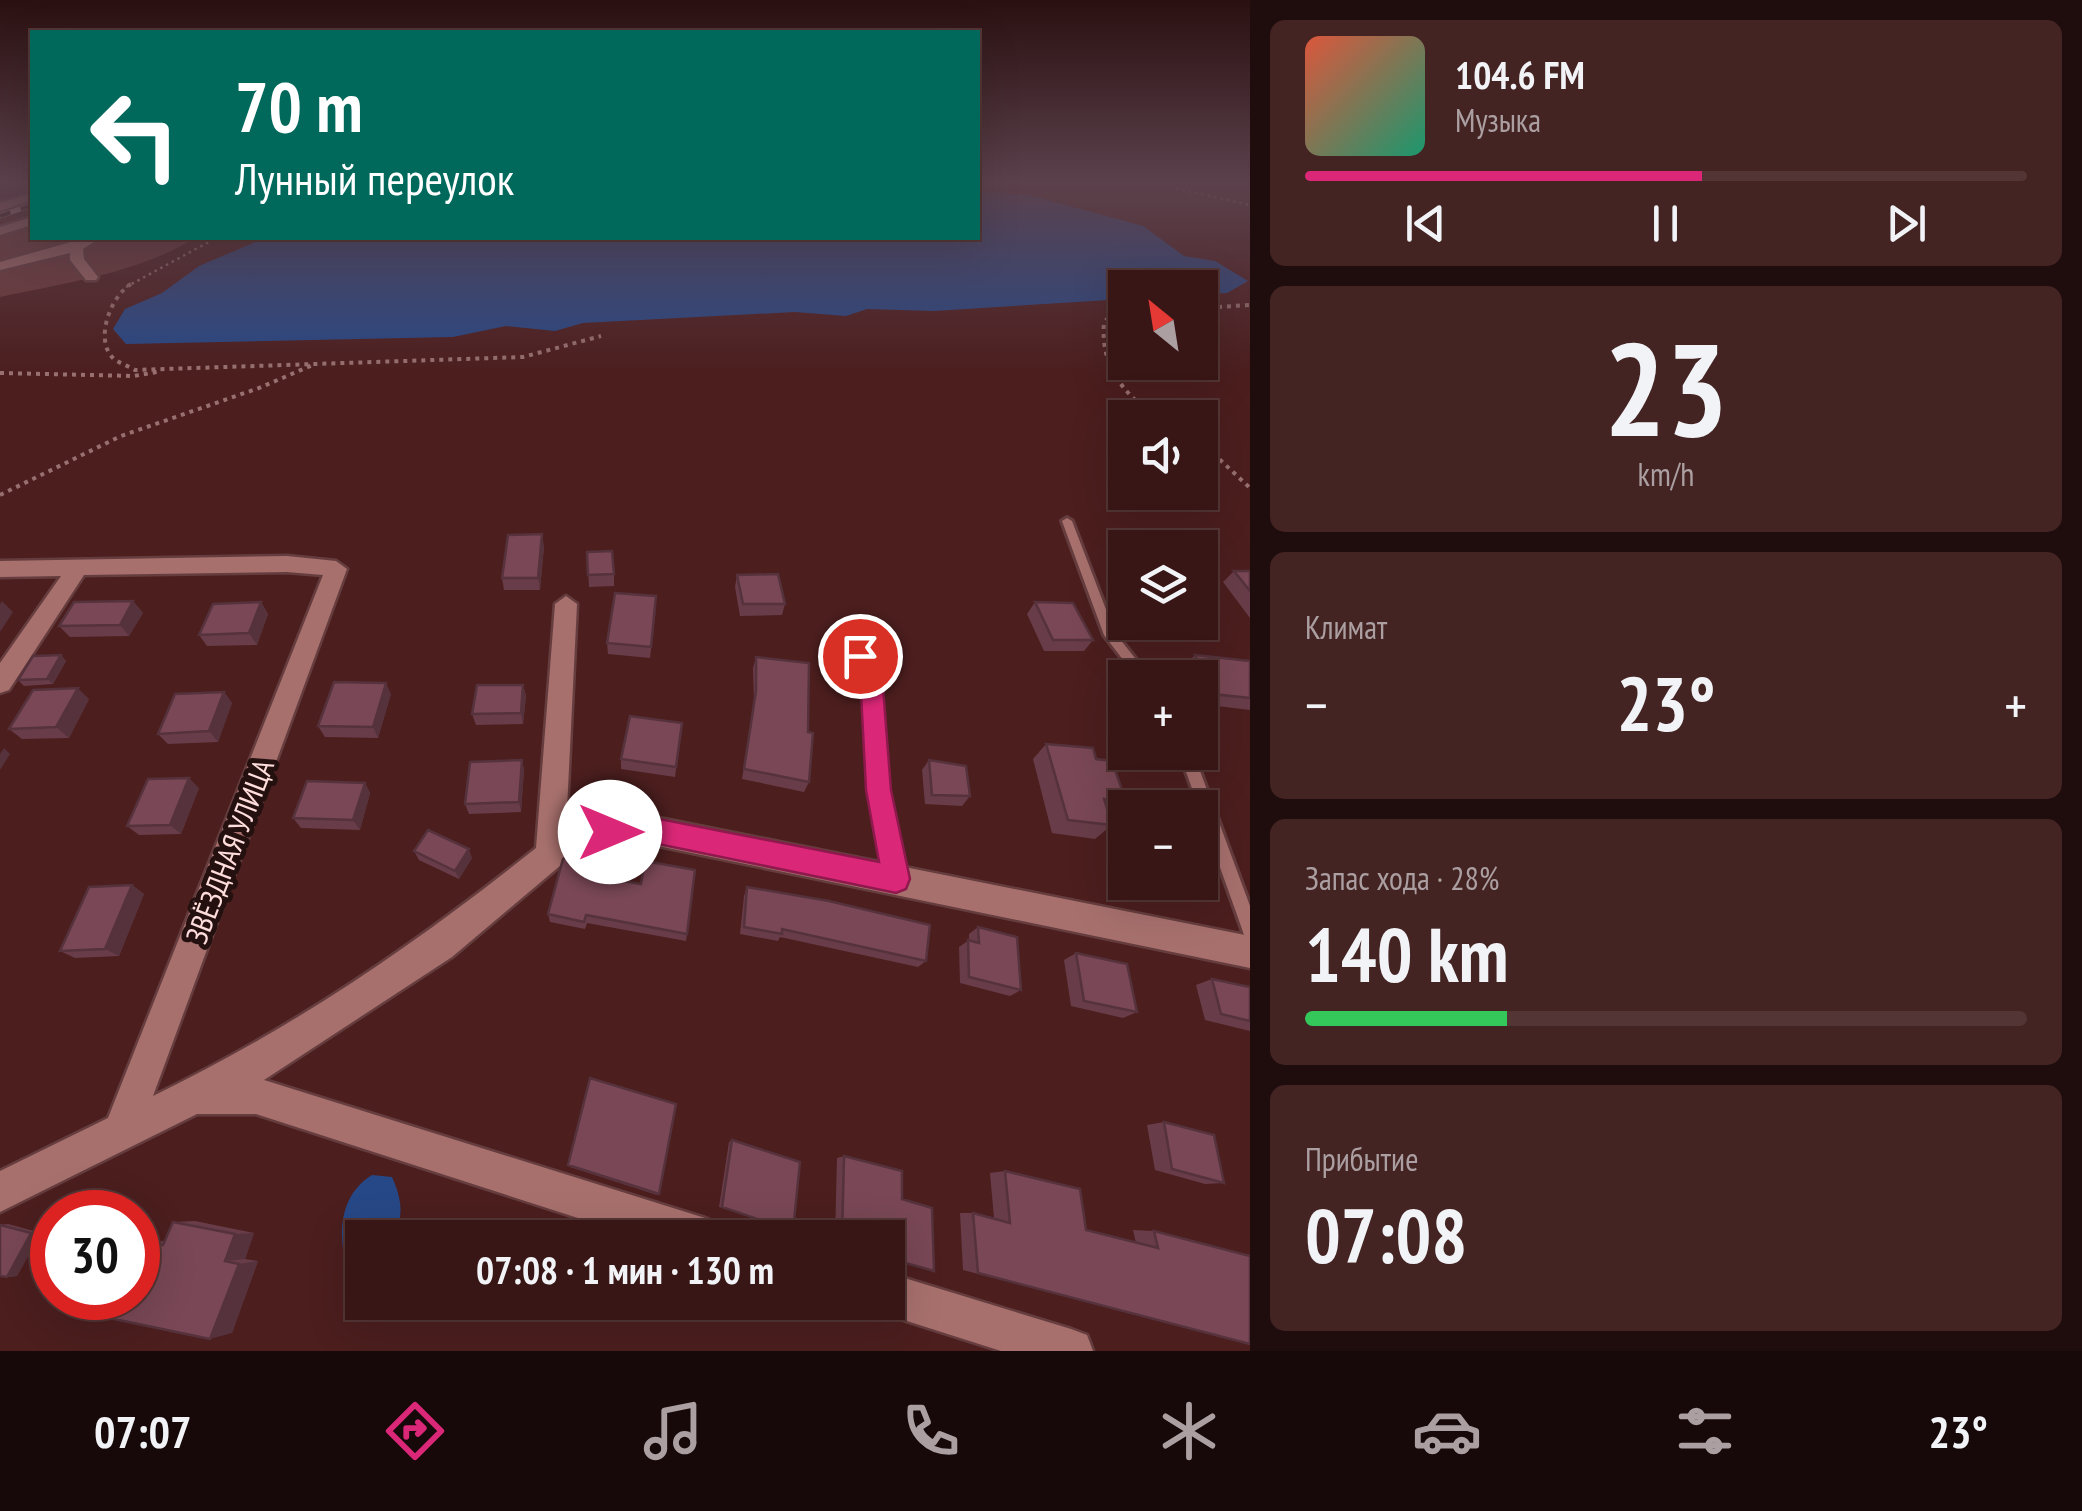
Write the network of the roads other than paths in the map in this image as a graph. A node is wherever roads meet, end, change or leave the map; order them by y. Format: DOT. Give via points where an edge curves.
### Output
graph roads {
  1 [pos="76,247"];
  2 [pos="0,266"];
  3 [pos="91,277"];
  4 [pos="1067,521"];
  5 [pos="0,569"];
  6 [pos="76,570"];
  7 [pos="566,604"];
  8 [pos="849,647"];
  9 [pos="1130,660"];
  10 [pos="0,683"];
  11 [pos="1193,770"];
  12 [pos="550,855"];
  13 [pos="896,879"];
  14 [pos="1250,929"];
  15 [pos="1250,952"];
  16 [pos="194,1096"];
  17 [pos="121,1133"];
  18 [pos="0,1192"];
  19 [pos="649,1220"];
  20 [pos="905,1299"];
  21 [pos="1070,1351"];
  1 -- 2 [label="street"];
  1 -- 3 [label="street"];
  4 -- 9 [label="lane" via="1110,635"];
  5 -- 6 [label="street"];
  6 -- 10 [label="street"];
  6 -- 17 [label="street, ЗВЁЗДНАЯ УЛИЦА" via="287,564 336,569"];
  7 -- 12 [label="street"];
  8 -- 13 [label="lane" via="871,674 878,790"];
  11 -- 14 [label="lane"];
  12 -- 13 [label="street" via="584,836 634,827"];
  12 -- 16 [label="street" via="440,944 260,1063"];
  13 -- 15 [label="street"];
  16 -- 17 [label="street"];
  16 -- 19 [label="street" via="256,1096"];
  17 -- 18 [label="street"];
  20 -- 21 [label="street"];
}
